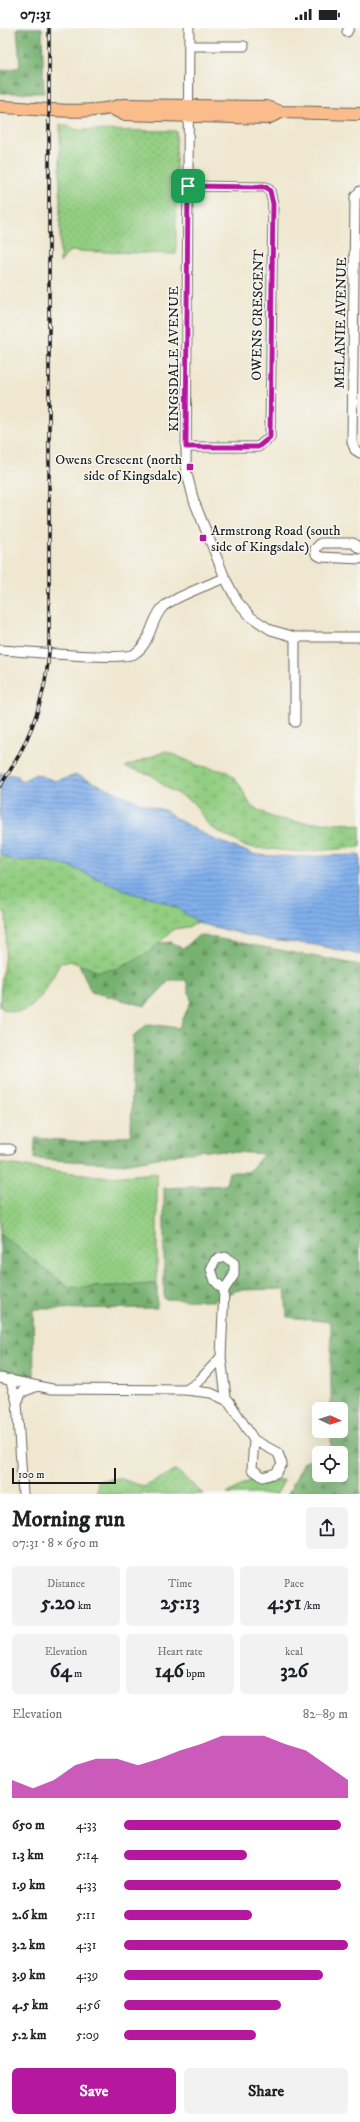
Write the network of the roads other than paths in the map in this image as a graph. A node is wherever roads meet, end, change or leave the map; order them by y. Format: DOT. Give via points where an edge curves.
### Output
graph roads {
  1 [pos="189,28"];
  2 [pos="189,46"];
  3 [pos="244,46"];
  4 [pos="0,107"];
  5 [pos="189,110"];
  6 [pos="360,114"];
  7 [pos="188,186"];
  8 [pos="360,191"];
  9 [pos="358,291"];
  10 [pos="186,447"];
  11 [pos="360,453"];
  12 [pos="360,549"];
  13 [pos="360,559"];
  14 [pos="225,578"];
  15 [pos="295,637"];
  16 [pos="360,637"];
  17 [pos="0,650"];
  18 [pos="294,722"];
  19 [pos="0,1149"];
  20 [pos="10,1150"];
  21 [pos="224,1290"];
  22 [pos="221,1357"];
  23 [pos="0,1378"];
  24 [pos="10,1379"];
  25 [pos="38,1386"];
  26 [pos="186,1390"];
  27 [pos="17,1402"];
  28 [pos="230,1402"];
  29 [pos="254,1440"];
  30 [pos="23,1494"];
  1 -- 2 [label="street, KINGSDALE AVENUE"];
  2 -- 3 [label="street"];
  2 -- 5 [label="street, KINGSDALE AVENUE"];
  4 -- 5 [label="main road" via="49,110 111,108 123,114"];
  5 -- 6 [label="main road" via="267,107 281,112"];
  5 -- 7 [label="street, KINGSDALE AVENUE"];
  7 -- 10 [label="street, KINGSDALE AVENUE"];
  7 -- 10 [label="street, OWENS CRESCENT" via="266,187 270,191 273,204 270,437 258,447"];
  8 -- 9 [label="street, MELANIE AVENUE" via="355,197"];
  9 -- 11 [label="street, MELANIE AVENUE" via="352,442 355,450"];
  10 -- 14 [label="street, KINGSDALE AVENUE" via="186,470 194,501"];
  12 -- 13 [label="street" via="353,543 321,543 315,549 316,554 321,557"];
  14 -- 15 [label="street, KINGSDALE AVENUE" via="237,601 251,617 271,630"];
  14 -- 17 [label="street" via="162,607 144,645 132,655 100,656"];
  15 -- 16 [label="street, KINGSDALE AVENUE"];
  15 -- 18 [label="street"];
  19 -- 20 [label="street"];
  21 -- 22 [label="street"];
  22 -- 26 [label="street" via="198,1382"];
  22 -- 28 [label="street" via="226,1397"];
  23 -- 24 [label="street"];
  24 -- 25 [label="street"];
  24 -- 27 [label="street"];
  25 -- 26 [label="street" via="52,1389"];
  25 -- 27 [label="street" via="22,1392"];
  26 -- 28 [label="street" via="211,1393"];
  27 -- 30 [label="street"];
  28 -- 29 [label="street"];
}
